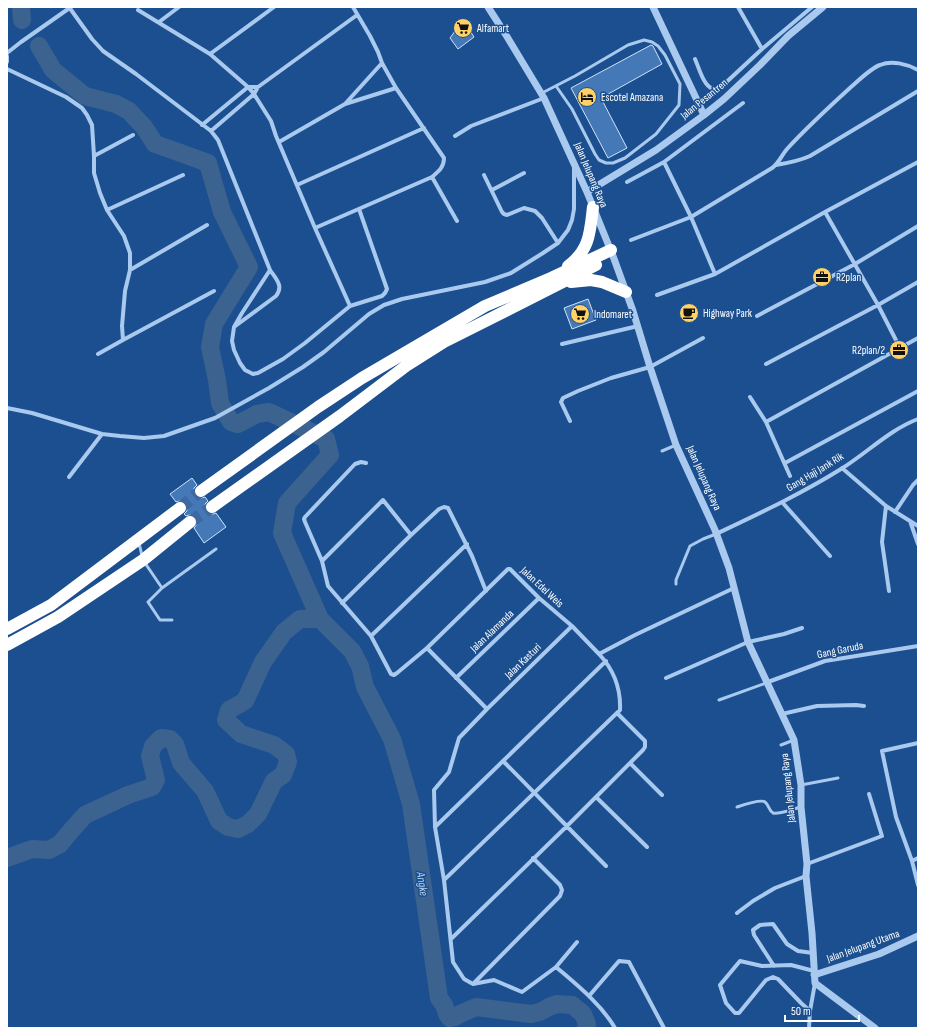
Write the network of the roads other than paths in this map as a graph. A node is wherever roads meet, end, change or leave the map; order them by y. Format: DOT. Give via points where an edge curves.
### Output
graph roads {
  1 [pos="179,7"];
  2 [pos="274,7"];
  3 [pos="353,7"];
  4 [pos="488,7"];
  5 [pos="654,7"];
  6 [pos="738,7"];
  7 [pos="812,7"];
  8 [pos="823,7"];
  9 [pos="70,8"];
  10 [pos="138,10"];
  11 [pos="358,15"];
  12 [pos="159,22"];
  13 [pos="762,49"];
  14 [pos="210,54"];
  15 [pos="7,55"];
  16 [pos="695,59"];
  17 [pos="7,62"];
  18 [pos="382,63"];
  19 [pos="7,69"];
  20 [pos="918,70"];
  21 [pos="258,86"];
  22 [pos="556,86"];
  23 [pos="248,87"];
  24 [pos="396,88"];
  25 [pos="918,91"];
  26 [pos="254,94"];
  27 [pos="543,96"];
  28 [pos="742,103"];
  29 [pos="345,104"];
  30 [pos="704,115"];
  31 [pos="202,125"];
  32 [pos="424,128"];
  33 [pos="210,131"];
  34 [pos="133,135"];
  35 [pos="455,136"];
  36 [pos="279,142"];
  37 [pos="94,156"];
  38 [pos="574,162"];
  39 [pos="664,162"];
  40 [pos="918,162"];
  41 [pos="776,165"];
  42 [pos="524,173"];
  43 [pos="183,174"];
  44 [pos="484,175"];
  45 [pos="432,177"];
  46 [pos="627,182"];
  47 [pos="297,185"];
  48 [pos="492,190"];
  49 [pos="587,192"];
  50 [pos="593,207"];
  51 [pos="359,209"];
  52 [pos="107,210"];
  53 [pos="825,212"];
  54 [pos="691,217"];
  55 [pos="457,221"];
  56 [pos="207,225"];
  57 [pos="918,226"];
  58 [pos="314,228"];
  59 [pos="631,240"];
  60 [pos="558,243"];
  61 [pos="612,253"];
  62 [pos="855,264"];
  63 [pos="130,270"];
  64 [pos="270,270"];
  65 [pos="715,274"];
  66 [pos="551,278"];
  67 [pos="564,282"];
  68 [pos="918,282"];
  69 [pos="214,291"];
  70 [pos="626,292"];
  71 [pos="657,296"];
  72 [pos="878,305"];
  73 [pos="350,306"];
  74 [pos="757,316"];
  75 [pos="638,326"];
  76 [pos="234,327"];
  77 [pos="703,338"];
  78 [pos="918,338"];
  79 [pos="123,340"];
  80 [pos="562,344"];
  81 [pos="900,348"];
  82 [pos="98,354"];
  83 [pos="766,364"];
  84 [pos="650,367"];
  85 [pos="918,391"];
  86 [pos="750,397"];
  87 [pos="7,408"];
  88 [pos="918,419"];
  89 [pos="570,420"];
  90 [pos="766,422"];
  91 [pos="102,434"];
  92 [pos="676,445"];
  93 [pos="662,452"];
  94 [pos="366,463"];
  95 [pos="785,463"];
  96 [pos="842,468"];
  97 [pos="790,476"];
  98 [pos="69,477"];
  99 [pos="918,480"];
  100 [pos="201,491"];
  101 [pos="782,502"];
  102 [pos="886,506"];
  103 [pos="212,507"];
  104 [pos="180,508"];
  105 [pos="895,512"];
  106 [pos="910,520"];
  107 [pos="190,522"];
  108 [pos="918,526"];
  109 [pos="716,534"];
  110 [pos="411,535"];
  111 [pos="136,541"];
  112 [pos="467,544"];
  113 [pos="918,544"];
  114 [pos="216,549"];
  115 [pos="830,556"];
  116 [pos="143,560"];
  117 [pos="322,561"];
  118 [pos="676,584"];
  119 [pos="162,588"];
  120 [pos="734,588"];
  121 [pos="486,591"];
  122 [pos="889,591"];
  123 [pos="539,598"];
  124 [pos="342,603"];
  125 [pos="172,620"];
  126 [pos="572,626"];
  127 [pos="802,628"];
  128 [pos="7,629"];
  129 [pos="371,636"];
  130 [pos="748,642"];
  131 [pos="7,645"];
  132 [pos="918,646"];
  133 [pos="427,648"];
  134 [pos="599,654"];
  135 [pos="606,661"];
  136 [pos="456,678"];
  137 [pos="666,678"];
  138 [pos="768,682"];
  139 [pos="719,700"];
  140 [pos="864,706"];
  141 [pos="487,709"];
  142 [pos="617,713"];
  143 [pos="782,714"];
  144 [pos="794,740"];
  145 [pos="918,743"];
  146 [pos="781,745"];
  147 [pos="503,761"];
  148 [pos="630,764"];
  149 [pos="838,778"];
  150 [pos="801,785"];
  151 [pos="534,792"];
  152 [pos="869,794"];
  153 [pos="662,795"];
  154 [pos="596,797"];
  155 [pos="737,807"];
  156 [pos="801,807"];
  157 [pos="435,827"];
  158 [pos="566,827"];
  159 [pos="647,847"];
  160 [pos="533,858"];
  161 [pos="918,858"];
  162 [pos="912,860"];
  163 [pos="806,864"];
  164 [pos="606,866"];
  165 [pos="806,876"];
  166 [pos="444,880"];
  167 [pos="918,885"];
  168 [pos="736,913"];
  169 [pos="918,936"];
  170 [pos="451,939"];
  171 [pos="577,942"];
  172 [pos="813,954"];
  173 [pos="774,966"];
  174 [pos="556,967"];
  175 [pos="814,976"];
  176 [pos="474,984"];
  177 [pos="590,996"];
  178 [pos="810,1011"];
  179 [pos="615,1028"];
  180 [pos="664,1028"];
  181 [pos="809,1028"];
  182 [pos="875,1028"];
  1 -- 12 [label="street"];
  2 -- 14 [label="street"];
  3 -- 11 [label="street"];
  4 -- 27 [label="street, Jalan Jelupang Raya"];
  5 -- 30 [label="street"];
  6 -- 13 [label="street"];
  7 -- 13 [label="street"];
  8 -- 30 [label="street, Jalan Pesantren" via="788,36 724,99"];
  9 -- 15 [label="street" via="21,42"];
  9 -- 31 [label="street" via="103,51"];
  10 -- 12 [label="street"];
  11 -- 18 [label="street"];
  11 -- 21 [label="street"];
  12 -- 14 [label="street"];
  13 -- 16 [label="street" via="715,90 706,85"];
  14 -- 23 [label="street"];
  15 -- 17 [label="street"];
  18 -- 24 [label="street"];
  18 -- 29 [label="street"];
  19 -- 37 [label="street" via="66,97 82,108 92,125"];
  20 -- 41 [label="street" via="899,63 879,65 863,76 800,135"];
  21 -- 23 [label="street"];
  21 -- 26 [label="street"];
  22 -- 22 [label="lane" via="572,109 595,154 599,160 606,163 625,158 656,134 679,105 680,84 665,55 658,46 644,40 628,45"];
  22 -- 27 [label="lane"];
  23 -- 26 [label="street"];
  23 -- 31 [label="street"];
  24 -- 29 [label="street"];
  24 -- 32 [label="street"];
  25 -- 41 [label="street" via="810,156"];
  26 -- 33 [label="street"];
  26 -- 36 [label="street" via="271,121"];
  27 -- 35 [label="street" via="471,126"];
  27 -- 38 [label="street, Jalan Jelupang Raya"];
  28 -- 39 [label="street"];
  29 -- 36 [label="street"];
  30 -- 49 [label="street, Jalan Pesantren" via="656,150"];
  31 -- 33 [label="street"];
  32 -- 45 [label="street" via="444,158 441,169"];
  32 -- 47 [label="street"];
  33 -- 64 [label="street" via="218,140"];
  34 -- 37 [label="street"];
  36 -- 47 [label="street"];
  37 -- 52 [label="street" via="94,173"];
  38 -- 49 [label="street, Jalan Jelupang Raya"];
  38 -- 60 [label="street" via="572,220"];
  39 -- 46 [label="street"];
  39 -- 54 [label="street"];
  40 -- 53 [label="street"];
  41 -- 54 [label="street"];
  42 -- 48 [label="street"];
  43 -- 52 [label="street"];
  44 -- 48 [label="street"];
  45 -- 51 [label="street"];
  45 -- 55 [label="street"];
  47 -- 58 [label="street"];
  48 -- 60 [label="street" via="504,214 524,208 535,211"];
  49 -- 50 [label="street, Jalan Jelupang Raya"];
  50 -- 61 [label="street, Jalan Jelupang Raya"];
  50 -- 66 [label="highway" via="586,246 577,259"];
  51 -- 58 [label="street"];
  51 -- 73 [label="street" via="387,289 382,296"];
  52 -- 63 [label="street" via="124,236 130,253"];
  53 -- 62 [label="street"];
  53 -- 65 [label="street"];
  54 -- 59 [label="street"];
  54 -- 65 [label="street"];
  56 -- 63 [label="street"];
  57 -- 62 [label="street"];
  58 -- 73 [label="street"];
  60 -- 91 [label="street" via="511,273 485,282 384,305 369,314 302,368 216,418 164,436 144,438"];
  61 -- 66 [label="highway"];
  61 -- 67 [label="highway"];
  61 -- 70 [label="street, Jalan Jelupang Raya"];
  62 -- 72 [label="street"];
  62 -- 74 [label="street"];
  63 -- 79 [label="street" via="125,291"];
  64 -- 76 [label="street"];
  64 -- 76 [label="street" via="280,285 279,292"];
  65 -- 71 [label="street"];
  66 -- 100 [label="highway" via="486,306 362,378"];
  67 -- 70 [label="highway" via="591,280"];
  67 -- 103 [label="highway" via="444,342 406,366"];
  68 -- 72 [label="street"];
  69 -- 79 [label="street"];
  70 -- 75 [label="street, Jalan Jelupang Raya"];
  72 -- 81 [label="street"];
  72 -- 83 [label="street"];
  73 -- 76 [label="street" via="283,359 253,374 245,370 234,350"];
  75 -- 80 [label="street"];
  75 -- 84 [label="street, Jalan Jelupang Raya"];
  77 -- 84 [label="street"];
  78 -- 81 [label="street"];
  79 -- 82 [label="street"];
  81 -- 90 [label="street"];
  84 -- 89 [label="street" via="611,378 563,398 561,402"];
  84 -- 92 [label="street, Jalan Jelupang Raya"];
  85 -- 95 [label="street"];
  86 -- 90 [label="street"];
  87 -- 91 [label="street"];
  88 -- 96 [label="street, Gang Haji Jank Rik" via="899,428"];
  90 -- 95 [label="street"];
  91 -- 98 [label="street"];
  92 -- 93 [label="lane"];
  92 -- 109 [label="street, Jalan Jelupang Raya"];
  94 -- 117 [label="street" via="355,464 304,519"];
  95 -- 97 [label="street"];
  96 -- 101 [label="street, Gang Haji Jank Rik"];
  96 -- 102 [label="street"];
  99 -- 105 [label="street"];
  101 -- 109 [label="street, Gang Haji Jank Rik"];
  101 -- 115 [label="street"];
  102 -- 105 [label="street"];
  102 -- 122 [label="street" via="882,542"];
  104 -- 111 [label="highway"];
  105 -- 106 [label="street"];
  106 -- 108 [label="street"];
  106 -- 113 [label="street"];
  107 -- 116 [label="highway"];
  109 -- 118 [label="lane" via="690,546"];
  109 -- 120 [label="street, Jalan Jelupang Raya"];
  110 -- 112 [label="street" via="444,507 448,508"];
  110 -- 117 [label="street" via="383,500"];
  110 -- 124 [label="street"];
  111 -- 116 [label="lane"];
  111 -- 128 [label="highway" via="51,605"];
  112 -- 121 [label="street"];
  112 -- 129 [label="street"];
  114 -- 119 [label="lane"];
  116 -- 119 [label="lane"];
  116 -- 131 [label="highway" via="58,617"];
  117 -- 124 [label="street" via="328,586"];
  119 -- 125 [label="lane" via="148,602 160,620"];
  120 -- 130 [label="street, Jalan Jelupang Raya"];
  120 -- 134 [label="street"];
  121 -- 123 [label="street, Jalan Edel Weis" via="510,569"];
  121 -- 133 [label="street, Jalan Edel Weis"];
  123 -- 126 [label="street, Jalan Edel Weis"];
  123 -- 136 [label="street, Jalan Alamanda"];
  124 -- 129 [label="street"];
  126 -- 134 [label="street, Jalan Edel Weis"];
  126 -- 141 [label="street, Jalan Kasturi"];
  127 -- 130 [label="street"];
  129 -- 133 [label="street, Jalan Edel Weis" via="391,674 394,675"];
  130 -- 137 [label="street"];
  130 -- 138 [label="street, Jalan Jelupang Raya"];
  132 -- 138 [label="street, Gang Garuda" via="825,661"];
  133 -- 136 [label="street"];
  134 -- 135 [label="street, Jalan Edel Weis"];
  135 -- 142 [label="street, Jalan Edel Weis" via="619,690 620,710"];
  135 -- 147 [label="street"];
  136 -- 141 [label="street"];
  138 -- 139 [label="lane"];
  138 -- 143 [label="street, Jalan Jelupang Raya"];
  140 -- 143 [label="street" via="817,706"];
  141 -- 157 [label="street, Jalan Kasturi" via="459,738 449,772 434,790"];
  142 -- 148 [label="street" via="645,741 645,747"];
  142 -- 151 [label="street"];
  143 -- 144 [label="street, Jalan Jelupang Raya"];
  144 -- 146 [label="lane"];
  144 -- 150 [label="street, Jalan Jelupang Raya"];
  145 -- 162 [label="street" via="882,751 896,817"];
  147 -- 151 [label="street"];
  147 -- 157 [label="street"];
  148 -- 153 [label="street"];
  148 -- 154 [label="street"];
  149 -- 150 [label="lane"];
  150 -- 156 [label="street, Jalan Jelupang Raya"];
  151 -- 158 [label="street"];
  151 -- 166 [label="street"];
  152 -- 163 [label="street" via="882,836"];
  154 -- 158 [label="street"];
  154 -- 159 [label="street"];
  155 -- 156 [label="lane" via="764,801 771,811 776,813"];
  156 -- 163 [label="street, Jalan Jelupang Raya"];
  157 -- 166 [label="street, Jalan Kasturi"];
  158 -- 160 [label="street"];
  158 -- 164 [label="street"];
  160 -- 170 [label="street"];
  160 -- 176 [label="street" via="560,885 560,896"];
  161 -- 162 [label="street"];
  162 -- 167 [label="street"];
  163 -- 165 [label="street, Jalan Jelupang Raya"];
  165 -- 168 [label="street" via="775,888"];
  165 -- 172 [label="street, Jalan Jelupang Raya"];
  166 -- 170 [label="street, Jalan Kasturi"];
  169 -- 175 [label="street, Jalan Jelupang Utama" via="879,954"];
  170 -- 176 [label="street, Jalan Kasturi" via="453,962 464,979"];
  171 -- 174 [label="street"];
  172 -- 173 [label="street" via="798,951 787,944 773,924 760,925 753,930 754,935"];
  172 -- 175 [label="street, Jalan Jelupang Raya"];
  173 -- 175 [label="street" via="791,965"];
  173 -- 178 [label="street" via="740,961 720,985 726,1003 735,1013 739,1013 766,980 773,977"];
  174 -- 176 [label="street" via="522,992 494,980"];
  174 -- 177 [label="street"];
  175 -- 178 [label="street, Jalan Jelupang Raya"];
  175 -- 182 [label="street"];
  177 -- 179 [label="street"];
  177 -- 180 [label="street" via="619,961 629,962"];
  178 -- 181 [label="street, Jalan Jelupang Raya"];
}
